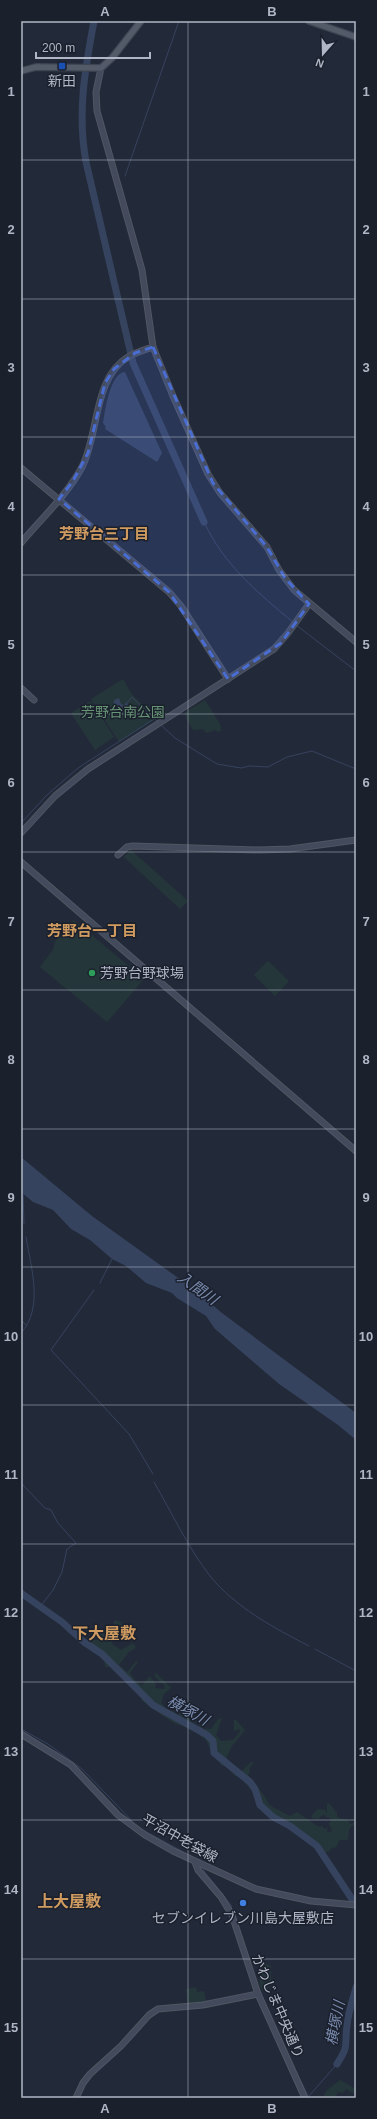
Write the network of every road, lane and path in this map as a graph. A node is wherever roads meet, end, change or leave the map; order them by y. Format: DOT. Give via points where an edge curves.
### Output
graph roads {
  1 [pos="141,21"];
  2 [pos="309,21"];
  3 [pos="356,37"];
  4 [pos="101,68"];
  5 [pos="21,71"];
  6 [pos="153,347"];
  7 [pos="21,468"];
  8 [pos="59,499"];
  9 [pos="21,544"];
  10 [pos="309,604"];
  11 [pos="356,642"];
  12 [pos="228,679"];
  13 [pos="21,688"];
  14 [pos="34,700"];
  15 [pos="21,833"];
  16 [pos="356,840"];
  17 [pos="118,855"];
  18 [pos="21,862"];
  19 [pos="356,1151"];
  20 [pos="21,1734"];
  21 [pos="194,1862"];
  22 [pos="356,1905"];
  23 [pos="258,1994"];
  24 [pos="76,2098"];
  25 [pos="306,2098"];
  1 -- 4 [label="main road"];
  2 -- 3 [label="main road"];
  4 -- 5 [label="main road" via="36,67"];
  4 -- 6 [label="street" via="96,92 97,111 142,270"];
  6 -- 8 [label="street" via="128,357 114,369 105,382 88,453 76,477"];
  6 -- 10 [label="street" via="213,483 267,547 288,582"];
  7 -- 8 [label="street"];
  8 -- 9 [label="street"];
  8 -- 12 [label="street" via="170,592"];
  10 -- 11 [label="street"];
  10 -- 12 [label="street" via="277,647"];
  12 -- 15 [label="street" via="88,769 55,796"];
  13 -- 14 [label="street"];
  16 -- 17 [label="street" via="290,849 256,850 133,846 127,847"];
  18 -- 19 [label="street"];
  20 -- 21 [label="street, 平沼中老袋線" via="71,1765 131,1826"];
  21 -- 22 [label="street, 平沼中老袋線" via="256,1889 311,1901"];
  21 -- 23 [label="street, かわじま中央通り" via="229,1909"];
  23 -- 24 [label="street" via="202,2005 158,2009 90,2074"];
  23 -- 25 [label="street, かわじま中央通り"];
}
